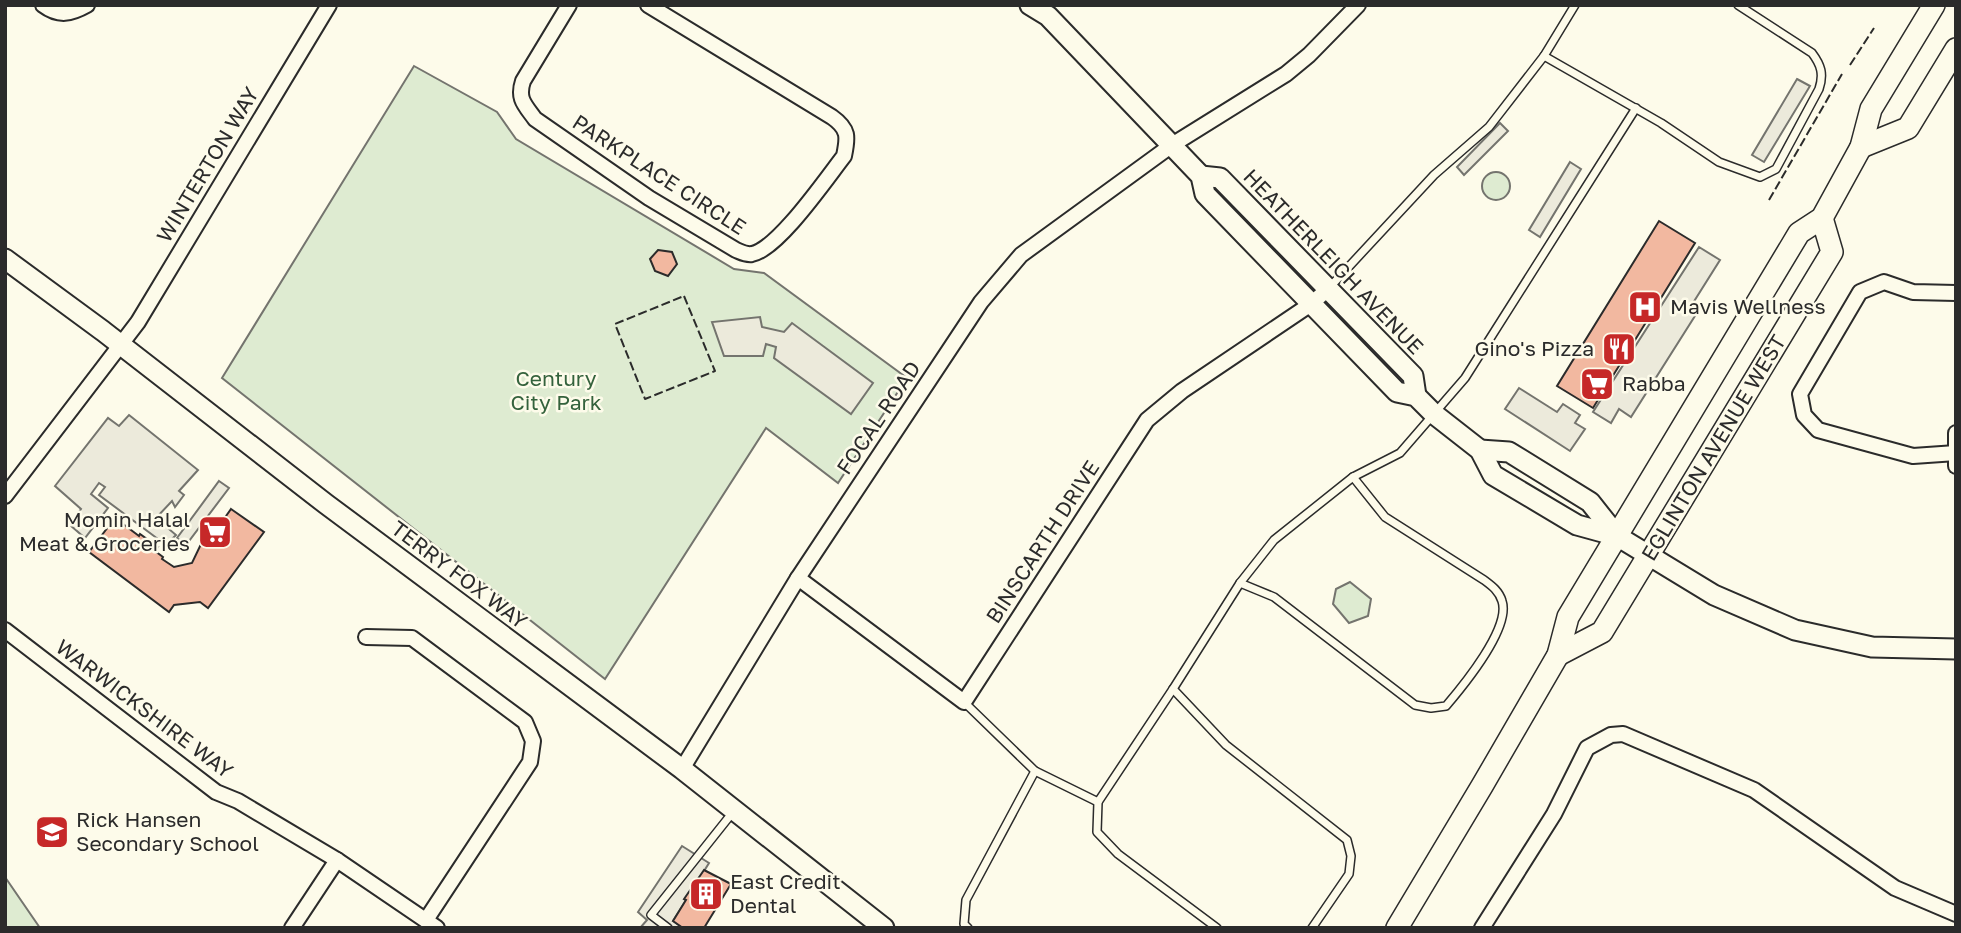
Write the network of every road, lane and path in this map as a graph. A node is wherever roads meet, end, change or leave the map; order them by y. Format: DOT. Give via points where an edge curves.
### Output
graph roads {
  1 [pos="43,5"];
  2 [pos="87,5"];
  3 [pos="329,5"];
  4 [pos="569,5"];
  5 [pos="648,5"];
  6 [pos="1030,5"];
  7 [pos="1358,5"];
  8 [pos="1574,5"];
  9 [pos="1738,5"];
  10 [pos="1934,5"];
  11 [pos="1749,8"];
  12 [pos="1956,49"];
  13 [pos="1544,56"];
  14 [pos="1636,108"];
  15 [pos="1172,145"];
  16 [pos="1861,146"];
  17 [pos="1201,176"];
  18 [pos="1822,218"];
  19 [pos="5,259"];
  20 [pos="1329,288"];
  21 [pos="1956,293"];
  22 [pos="1311,304"];
  23 [pos="121,346"];
  24 [pos="1416,396"];
  25 [pos="1434,414"];
  26 [pos="1956,433"];
  27 [pos="1480,450"];
  28 [pos="1955,458"];
  29 [pos="1353,477"];
  30 [pos="5,496"];
  31 [pos="1618,536"];
  32 [pos="1648,555"];
  33 [pos="798,578"];
  34 [pos="1240,583"];
  35 [pos="5,630"];
  36 [pos="366,637"];
  37 [pos="1956,649"];
  38 [pos="1558,655"];
  39 [pos="1173,690"];
  40 [pos="964,702"];
  41 [pos="682,769"];
  42 [pos="1035,771"];
  43 [pos="1098,802"];
  44 [pos="733,811"];
  45 [pos="337,860"];
  46 [pos="1956,914"];
  47 [pos="1956,920"];
  48 [pos="432,924"];
  49 [pos="292,928"];
  50 [pos="668,928"];
  51 [pos="884,928"];
  52 [pos="968,928"];
  53 [pos="1217,928"];
  54 [pos="1312,928"];
  55 [pos="1397,928"];
  56 [pos="1482,928"];
  57 [pos="1952,928"];
  1 -- 2 [label="street" via="69,14"];
  3 -- 23 [label="street, WINTERTON WAY"];
  4 -- 5 [label="street, PARKPLACE CIRCLE" via="523,81 521,98 527,111 649,198 736,250 754,254 776,240 844,156 845,131 832,117"];
  6 -- 15 [label="street, HEATHERLEIGH AVENUE" via="1048,16"];
  7 -- 15 [label="street, FOCAL ROAD" via="1286,74"];
  8 -- 13 [label="lane"];
  9 -- 11 [label="lane"];
  10 -- 16 [label="main road, EGLINTON AVENUE WEST" via="1871,109"];
  11 -- 14 [label="lane" via="1812,52 1823,77 1776,169 1760,177 1729,166"];
  12 -- 16 [label="main road" via="1908,128"];
  13 -- 14 [label="lane"];
  13 -- 20 [label="lane" via="1489,127 1434,175"];
  14 -- 25 [label="lane" via="1465,378"];
  15 -- 17 [label="street, HEATHERLEIGH AVENUE"];
  15 -- 33 [label="street, FOCAL ROAD" via="1052,231 1001,276"];
  16 -- 18 [label="main road, EGLINTON AVENUE WEST"];
  17 -- 20 [label="street, HEATHERLEIGH AVENUE" via="1220,178"];
  17 -- 22 [label="street, HEATHERLEIGH AVENUE" via="1205,194"];
  18 -- 31 [label="main road, EGLINTON AVENUE WEST" via="1799,233"];
  18 -- 32 [label="main road, EGLINTON AVENUE WEST" via="1832,252"];
  19 -- 23 [label="street, TERRY FOX WAY"];
  20 -- 22 [label="street, BINSCARTH DRIVE"];
  20 -- 24 [label="street, HEATHERLEIGH AVENUE" via="1413,376"];
  21 -- 28 [label="street" via="1913,292 1884,282 1860,292 1800,394 1804,415 1818,430 1913,456"];
  22 -- 24 [label="street, HEATHERLEIGH AVENUE" via="1397,392"];
  22 -- 40 [label="street, BINSCARTH DRIVE" via="1147,420"];
  23 -- 30 [label="street, WINTERTON WAY"];
  23 -- 41 [label="street, TERRY FOX WAY"];
  24 -- 25 [label="street, HEATHERLEIGH AVENUE"];
  25 -- 27 [label="street, HEATHERLEIGH AVENUE"];
  25 -- 29 [label="lane" via="1400,453"];
  26 -- 28 [label="street"];
  27 -- 31 [label="street, HEATHERLEIGH AVENUE" via="1509,452 1590,502"];
  27 -- 31 [label="street, HEATHERLEIGH AVENUE" via="1493,475 1577,526"];
  29 -- 34 [label="lane" via="1273,540"];
  29 -- 34 [label="lane" via="1385,517 1485,580 1503,603 1500,628 1446,706 1415,705 1274,597"];
  31 -- 32 [label="street"];
  31 -- 38 [label="main road, EGLINTON AVENUE WEST" via="1569,617"];
  32 -- 37 [label="street" via="1714,595 1795,630 1872,647"];
  32 -- 38 [label="main road, EGLINTON AVENUE WEST" via="1602,632"];
  33 -- 40 [label="street"];
  33 -- 41 [label="street, FOCAL ROAD"];
  34 -- 39 [label="lane"];
  35 -- 45 [label="street, WARWICKSHIRE WAY" via="216,792"];
  36 -- 48 [label="street" via="412,638 525,722 533,741 530,762"];
  38 -- 55 [label="main road, EGLINTON AVENUE WEST"];
  39 -- 43 [label="lane"];
  39 -- 54 [label="lane" via="1226,745 1347,840 1349,874"];
  40 -- 42 [label="lane"];
  41 -- 44 [label="street, TERRY FOX WAY"];
  42 -- 43 [label="lane"];
  42 -- 52 [label="lane" via="966,900 964,923"];
  43 -- 53 [label="lane" via="1097,832 1118,854"];
  44 -- 50 [label="lane" via="651,915"];
  44 -- 51 [label="street, TERRY FOX WAY"];
  45 -- 48 [label="street, WARWICKSHIRE WAY"];
  45 -- 49 [label="street"];
  46 -- 56 [label="street" via="1895,888 1754,790 1623,734 1587,748 1554,814"];
  47 -- 57 [label="street"];
}
